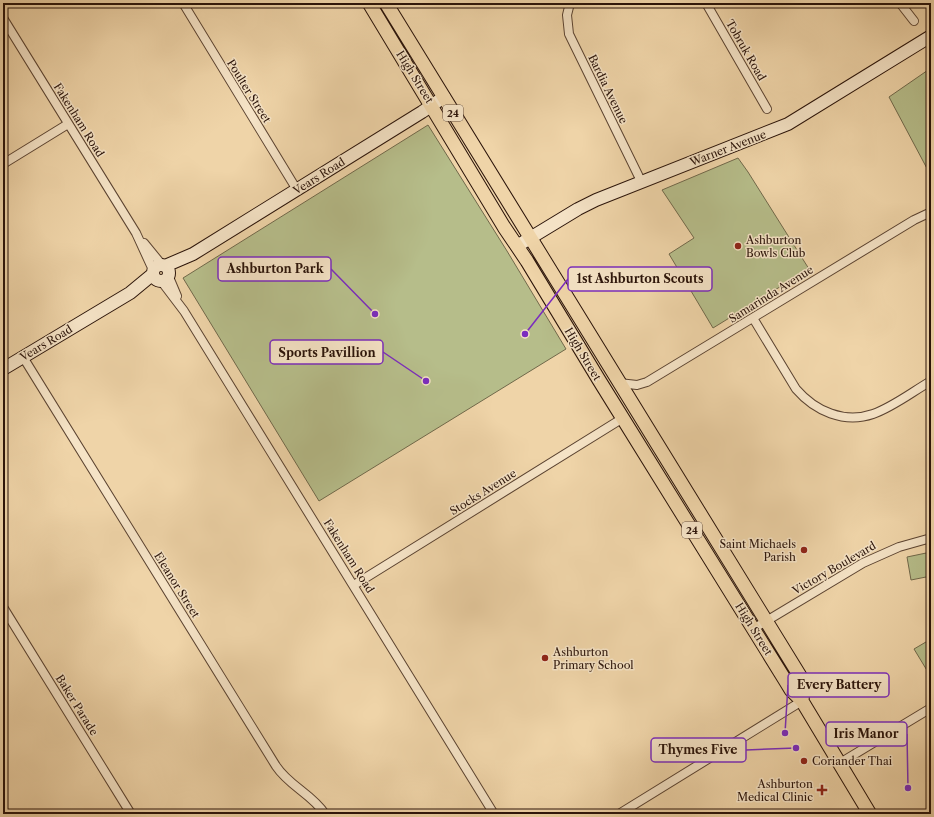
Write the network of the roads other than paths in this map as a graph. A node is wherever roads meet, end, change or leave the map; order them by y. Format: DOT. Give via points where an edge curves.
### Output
graph roads {
  1 [pos="183,3"];
  2 [pos="369,3"];
  3 [pos="386,3"];
  4 [pos="570,3"];
  5 [pos="706,3"];
  6 [pos="900,3"];
  7 [pos="3,18"];
  8 [pos="914,21"];
  9 [pos="931,36"];
  10 [pos="444,97"];
  11 [pos="432,106"];
  12 [pos="767,108"];
  13 [pos="68,124"];
  14 [pos="3,164"];
  15 [pos="641,181"];
  16 [pos="297,190"];
  17 [pos="931,212"];
  18 [pos="531,238"];
  19 [pos="517,246"];
  20 [pos="162,274"];
  21 [pos="753,318"];
  22 [pos="24,357"];
  23 [pos="3,369"];
  24 [pos="931,381"];
  25 [pos="619,383"];
  26 [pos="623,418"];
  27 [pos="931,538"];
  28 [pos="354,585"];
  29 [pos="3,607"];
  30 [pos="766,621"];
  31 [pos="753,629"];
  32 [pos="802,701"];
  33 [pos="931,708"];
  34 [pos="840,763"];
  35 [pos="131,814"];
  36 [pos="325,814"];
  37 [pos="494,814"];
  38 [pos="619,814"];
  39 [pos="870,814"];
  1 -- 16 [label="street, Poulter Street"];
  2 -- 11 [label="main road, High Street / 24"];
  3 -- 10 [label="main road, High Street / 24"];
  4 -- 15 [label="street, Bardia Avenue" via="567,24 571,39"];
  5 -- 12 [label="street, Tobruk Road"];
  6 -- 8 [label="street"];
  7 -- 13 [label="street, Fakenham Road"];
  9 -- 15 [label="street, Warner Avenue" via="788,124"];
  10 -- 11 [label="street, Vears Road"];
  10 -- 18 [label="main road, High Street / 24"];
  11 -- 16 [label="street, Vears Road"];
  11 -- 19 [label="main road, High Street / 24"];
  13 -- 14 [label="street"];
  13 -- 20 [label="street, Fakenham Road"];
  15 -- 18 [label="street, Warner Avenue" via="584,205"];
  16 -- 20 [label="street, Vears Road"];
  17 -- 21 [label="street, Samarinda Avenue"];
  18 -- 19 [label="street, Warner Avenue"];
  18 -- 25 [label="main road, High Street / 24"];
  19 -- 26 [label="main road, High Street / 24"];
  20 -- 22 [label="street, Vears Road"];
  20 -- 28 [label="street, Fakenham Road"];
  21 -- 24 [label="street" via="800,393 816,407 834,415 852,417 872,414"];
  21 -- 25 [label="street, Samarinda Avenue" via="647,382 638,385"];
  22 -- 23 [label="street, Vears Road"];
  22 -- 36 [label="street, Eleanor Street" via="276,766 286,778 318,804"];
  25 -- 30 [label="main road, High Street / 24"];
  26 -- 28 [label="street, Stocks Avenue"];
  26 -- 31 [label="main road, High Street / 24"];
  27 -- 30 [label="street, Victory Boulevard" via="899,547 863,563"];
  28 -- 37 [label="street, Fakenham Road"];
  29 -- 35 [label="street, Baker Parade"];
  30 -- 31 [label="street, Victory Boulevard"];
  30 -- 32 [label="main road, High Street / 24" via="800,676 803,688"];
  31 -- 32 [label="main road, High Street / 24" via="791,690"];
  32 -- 34 [label="main road, High Street / 24"];
  32 -- 38 [label="street"];
  33 -- 34 [label="street"];
  34 -- 39 [label="main road, High Street / 24"];
}
